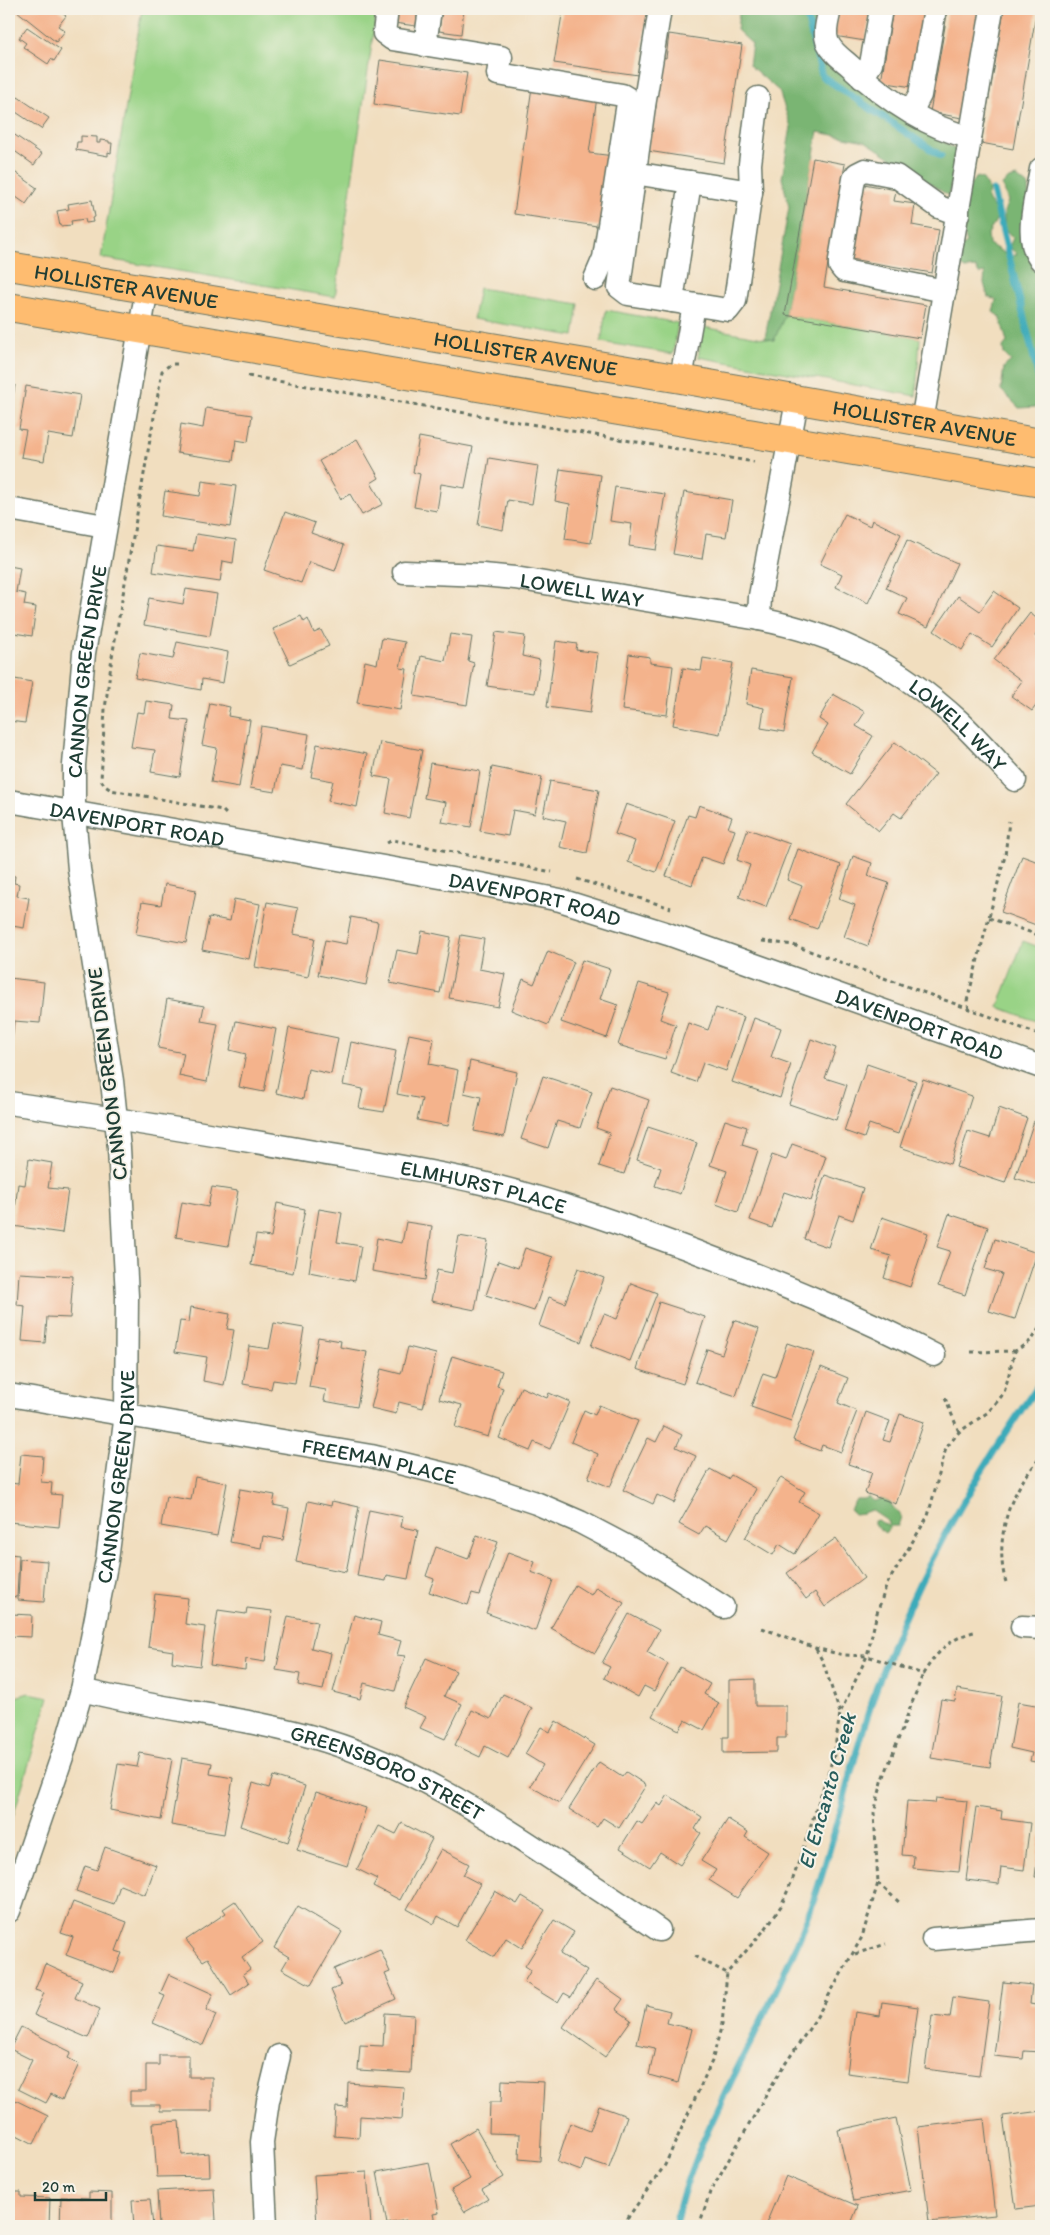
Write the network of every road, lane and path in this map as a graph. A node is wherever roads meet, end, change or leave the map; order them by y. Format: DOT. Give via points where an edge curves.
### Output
graph roads {
  1 [pos="387,9"];
  2 [pos="430,9"];
  3 [pos="830,9"];
  4 [pos="881,9"];
  5 [pos="935,9"];
  6 [pos="992,9"];
  7 [pos="659,15"];
  8 [pos="425,45"];
  9 [pos="862,78"];
  10 [pos="758,98"];
  11 [pos="636,104"];
  12 [pos="911,112"];
  13 [pos="970,137"];
  14 [pos="1041,172"];
  15 [pos="634,173"];
  16 [pos="690,182"];
  17 [pos="750,192"];
  18 [pos="958,214"];
  19 [pos="1037,221"];
  20 [pos="1041,260"];
  21 [pos="9,266"];
  22 [pos="595,279"];
  23 [pos="147,288"];
  24 [pos="945,291"];
  25 [pos="672,302"];
  26 [pos="694,305"];
  27 [pos="9,307"];
  28 [pos="140,328"];
  29 [pos="183,365"];
  30 [pos="245,376"];
  31 [pos="681,379"];
  32 [pos="797,401"];
  33 [pos="922,422"];
  34 [pos="790,439"];
  35 [pos="1041,443"];
  36 [pos="758,461"];
  37 [pos="1041,483"];
  38 [pos="9,509"];
  39 [pos="105,526"];
  40 [pos="404,572"];
  41 [pos="759,619"];
  42 [pos="1015,780"];
  43 [pos="9,801"];
  44 [pos="74,814"];
  45 [pos="234,816"];
  46 [pos="1009,821"];
  47 [pos="379,842"];
  48 [pos="557,874"];
  49 [pos="575,878"];
  50 [pos="675,910"];
  51 [pos="989,918"];
  52 [pos="1041,936"];
  53 [pos="755,938"];
  54 [pos="969,1009"];
  55 [pos="1041,1035"];
  56 [pos="1041,1067"];
  57 [pos="9,1103"];
  58 [pos="116,1119"];
  59 [pos="1041,1325"];
  60 [pos="1015,1351"];
  61 [pos="970,1352"];
  62 [pos="934,1355"];
  63 [pos="9,1395"];
  64 [pos="945,1398"];
  65 [pos="126,1414"];
  66 [pos="959,1432"];
  67 [pos="1041,1456"];
  68 [pos="1006,1582"];
  69 [pos="722,1607"];
  70 [pos="762,1628"];
  71 [pos="974,1632"];
  72 [pos="815,1648"];
  73 [pos="867,1656"];
  74 [pos="923,1674"];
  75 [pos="82,1690"];
  76 [pos="840,1713"];
  77 [pos="878,1883"];
  78 [pos="900,1903"];
  79 [pos="9,1911"];
  80 [pos="659,1930"];
  81 [pos="1041,1930"];
  82 [pos="933,1938"];
  83 [pos="886,1944"];
  84 [pos="855,1954"];
  85 [pos="694,1956"];
  86 [pos="727,1972"];
  87 [pos="279,2056"];
  88 [pos="266,2226"];
  89 [pos="624,2226"];
  90 [pos="699,2226"];
  1 -- 8 [label="street" via="384,27 387,36"];
  2 -- 8 [label="street"];
  3 -- 9 [label="street" via="827,42"];
  4 -- 9 [label="street" via="871,64"];
  5 -- 12 [label="street" via="920,95"];
  6 -- 13 [label="street"];
  7 -- 11 [label="street"];
  8 -- 11 [label="street" via="501,57 498,74 622,95"];
  9 -- 12 [label="street"];
  10 -- 17 [label="street"];
  11 -- 15 [label="street"];
  11 -- 22 [label="street" via="604,258"];
  12 -- 13 [label="street" via="944,130"];
  13 -- 18 [label="street"];
  14 -- 19 [label="street"];
  15 -- 16 [label="street"];
  15 -- 25 [label="street" via="619,287 628,294"];
  16 -- 17 [label="street"];
  16 -- 25 [label="street"];
  17 -- 26 [label="street" via="733,307 722,311"];
  18 -- 24 [label="street"];
  18 -- 24 [label="street" via="938,207 896,176 865,170 854,179 840,260 844,271"];
  19 -- 20 [label="street" via="1031,242"];
  21 -- 23 [label="main road, HOLLISTER AVENUE"];
  23 -- 28 [label="street, CANNON GREEN DRIVE"];
  23 -- 31 [label="main road, HOLLISTER AVENUE"];
  24 -- 33 [label="street"];
  25 -- 26 [label="street"];
  26 -- 31 [label="street"];
  27 -- 28 [label="main road, HOLLISTER AVENUE"];
  28 -- 34 [label="main road, HOLLISTER AVENUE"];
  28 -- 39 [label="street, CANNON GREEN DRIVE"];
  29 -- 45 [label="path" via="171,364 162,371 112,657 105,709 102,780 111,790 222,810"];
  30 -- 36 [label="path"];
  31 -- 32 [label="main road, HOLLISTER AVENUE"];
  32 -- 33 [label="main road, HOLLISTER AVENUE"];
  32 -- 34 [label="street"];
  33 -- 35 [label="main road, HOLLISTER AVENUE"];
  34 -- 37 [label="main road, HOLLISTER AVENUE"];
  34 -- 41 [label="street" via="760,596"];
  38 -- 39 [label="street"];
  39 -- 44 [label="street, CANNON GREEN DRIVE" via="78,704"];
  40 -- 41 [label="street, LOWELL WAY" via="515,578"];
  41 -- 42 [label="street, LOWELL WAY" via="834,639 889,667 960,722"];
  43 -- 44 [label="street, DAVENPORT ROAD"];
  44 -- 56 [label="street, DAVENPORT ROAD" via="480,884 572,903 677,937"];
  44 -- 58 [label="street, CANNON GREEN DRIVE" via="78,869"];
  46 -- 51 [label="path" via="1006,856"];
  47 -- 48 [label="path" via="393,840"];
  49 -- 50 [label="path"];
  51 -- 52 [label="path"];
  51 -- 54 [label="path" via="967,1001"];
  53 -- 54 [label="path" via="793,945"];
  54 -- 55 [label="path"];
  57 -- 58 [label="street, ELMHURST PLACE"];
  58 -- 62 [label="street, ELMHURST PLACE" via="424,1171 554,1202 812,1296"];
  58 -- 65 [label="street, CANNON GREEN DRIVE" via="127,1296"];
  59 -- 60 [label="path" via="1032,1340"];
  60 -- 61 [label="path"];
  60 -- 66 [label="path" via="1004,1393 987,1413"];
  63 -- 65 [label="street, FREEMAN PLACE"];
  64 -- 66 [label="path"];
  65 -- 69 [label="street, FREEMAN PLACE" via="388,1460 492,1488 544,1507 611,1538"];
  65 -- 75 [label="street, CANNON GREEN DRIVE" via="107,1560"];
  66 -- 73 [label="path" via="946,1448 928,1516 887,1584"];
  67 -- 68 [label="path" via="1016,1491 1008,1513 1002,1551"];
  70 -- 72 [label="path"];
  71 -- 74 [label="path" via="961,1635 944,1646"];
  72 -- 73 [label="path" via="843,1655"];
  72 -- 76 [label="path"];
  73 -- 74 [label="path"];
  73 -- 76 [label="path"];
  74 -- 77 [label="path" via="882,1782 874,1813"];
  75 -- 79 [label="street, CANNON GREEN DRIVE" via="66,1748"];
  75 -- 80 [label="street, GREENSBORO STREET" via="252,1722 375,1759 444,1790 477,1809"];
  76 -- 86 [label="path" via="834,1755 822,1797 791,1884 766,1928"];
  77 -- 78 [label="path"];
  77 -- 84 [label="path"];
  81 -- 82 [label="street"];
  83 -- 84 [label="path"];
  84 -- 90 [label="path" via="743,2134 710,2192"];
  85 -- 86 [label="path"];
  86 -- 89 [label="path" via="722,2024 712,2061 665,2165"];
  87 -- 88 [label="street" via="262,2142"];
}
